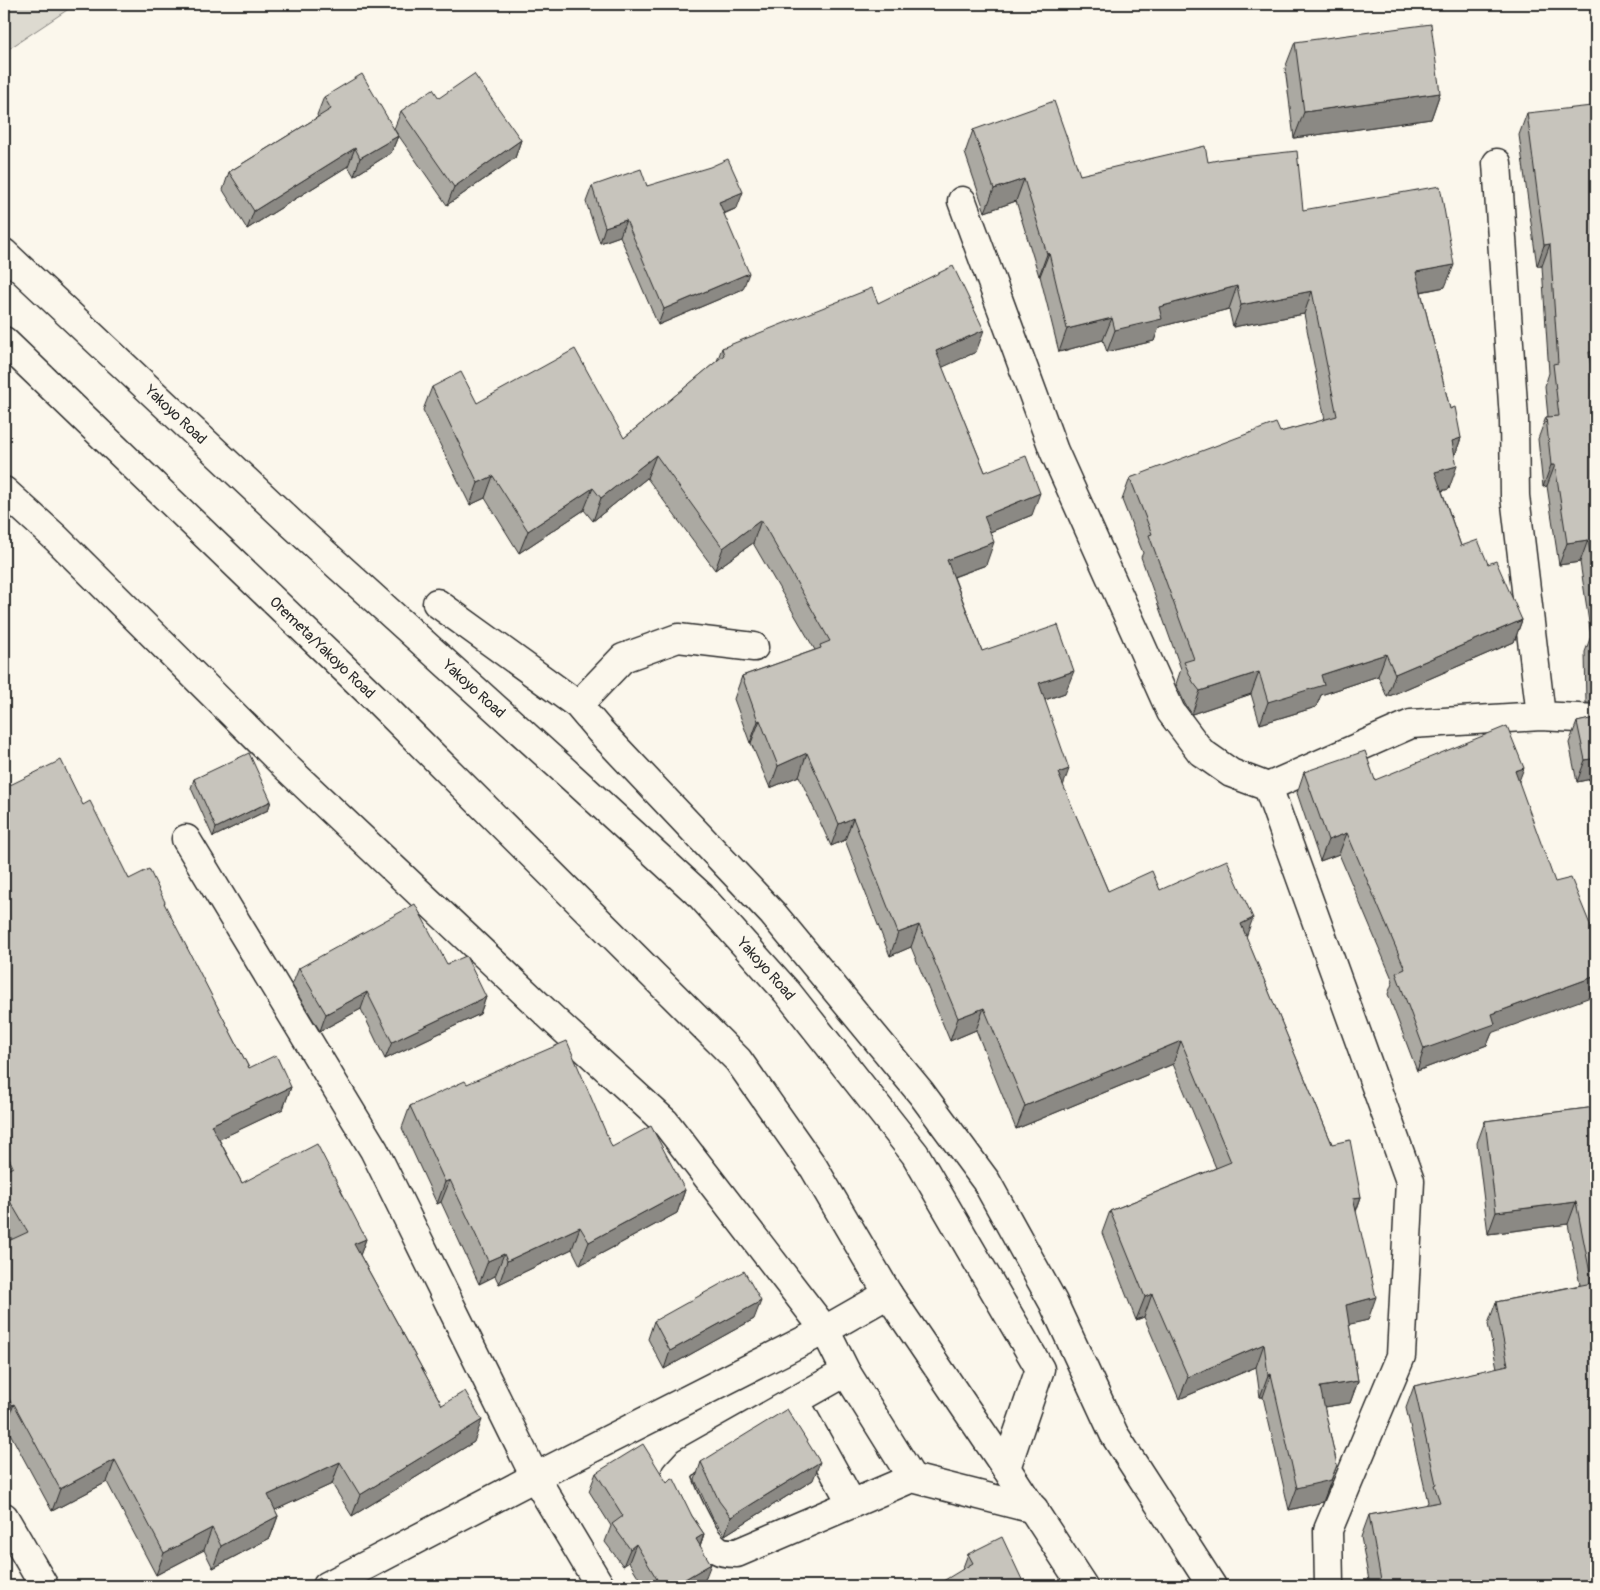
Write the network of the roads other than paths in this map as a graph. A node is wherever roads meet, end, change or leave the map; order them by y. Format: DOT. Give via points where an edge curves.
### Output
graph roads {
  1 [pos="1497,163"];
  2 [pos="962,201"];
  3 [pos="4,253"];
  4 [pos="4,341"];
  5 [pos="4,491"];
  6 [pos="437,603"];
  7 [pos="754,647"];
  8 [pos="578,705"];
  9 [pos="1541,716"];
  10 [pos="1596,719"];
  11 [pos="1268,787"];
  12 [pos="186,838"];
  13 [pos="888,1294"];
  14 [pos="825,1330"];
  15 [pos="846,1372"];
  16 [pos="795,1401"];
  17 [pos="1006,1468"];
  18 [pos="536,1476"];
  19 [pos="912,1478"];
  20 [pos="852,1504"];
  21 [pos="1034,1509"];
  22 [pos="4,1517"];
  23 [pos="44,1586"];
  24 [pos="327,1586"];
  25 [pos="600,1586"];
  26 [pos="1083,1586"];
  27 [pos="1212,1586"];
  28 [pos="1329,1586"];
  1 -- 9 [label="street" via="1514,419 1515,496"];
  2 -- 11 [label="street" via="1054,451 1171,712 1201,752 1231,773"];
  3 -- 17 [label="street, Yakoyo Road" via="291,523 701,896 787,992 915,1154 1040,1369"];
  4 -- 13 [label="street, Oremeta/Yakoyo Road" via="379,702 738,1060 814,1168"];
  5 -- 14 [label="street" via="77,558 285,766 664,1122"];
  6 -- 8 [label="street"];
  7 -- 8 [label="street" via="678,638 623,658"];
  8 -- 27 [label="street" via="774,914 922,1093 980,1173 1054,1302 1114,1434"];
  9 -- 10 [label="street"];
  9 -- 11 [label="street" via="1411,724"];
  11 -- 28 [label="street" via="1410,1181 1401,1356 1328,1530"];
  12 -- 18 [label="street" via="374,1150"];
  13 -- 14 [label="street"];
  13 -- 17 [label="street, Oremeta/Yakoyo Road"];
  14 -- 15 [label="street"];
  14 -- 18 [label="street"];
  15 -- 16 [label="street"];
  15 -- 19 [label="street"];
  16 -- 20 [label="street"];
  16 -- 20 [label="street" via="687,1462 676,1474 708,1541 719,1551 737,1554"];
  17 -- 21 [label="street, Oremeta/Yakoyo Road"];
  18 -- 24 [label="street"];
  18 -- 25 [label="street"];
  19 -- 20 [label="street"];
  19 -- 21 [label="street"];
  21 -- 26 [label="street, Oremeta/Yakoyo Road"];
  22 -- 23 [label="street"];
}
